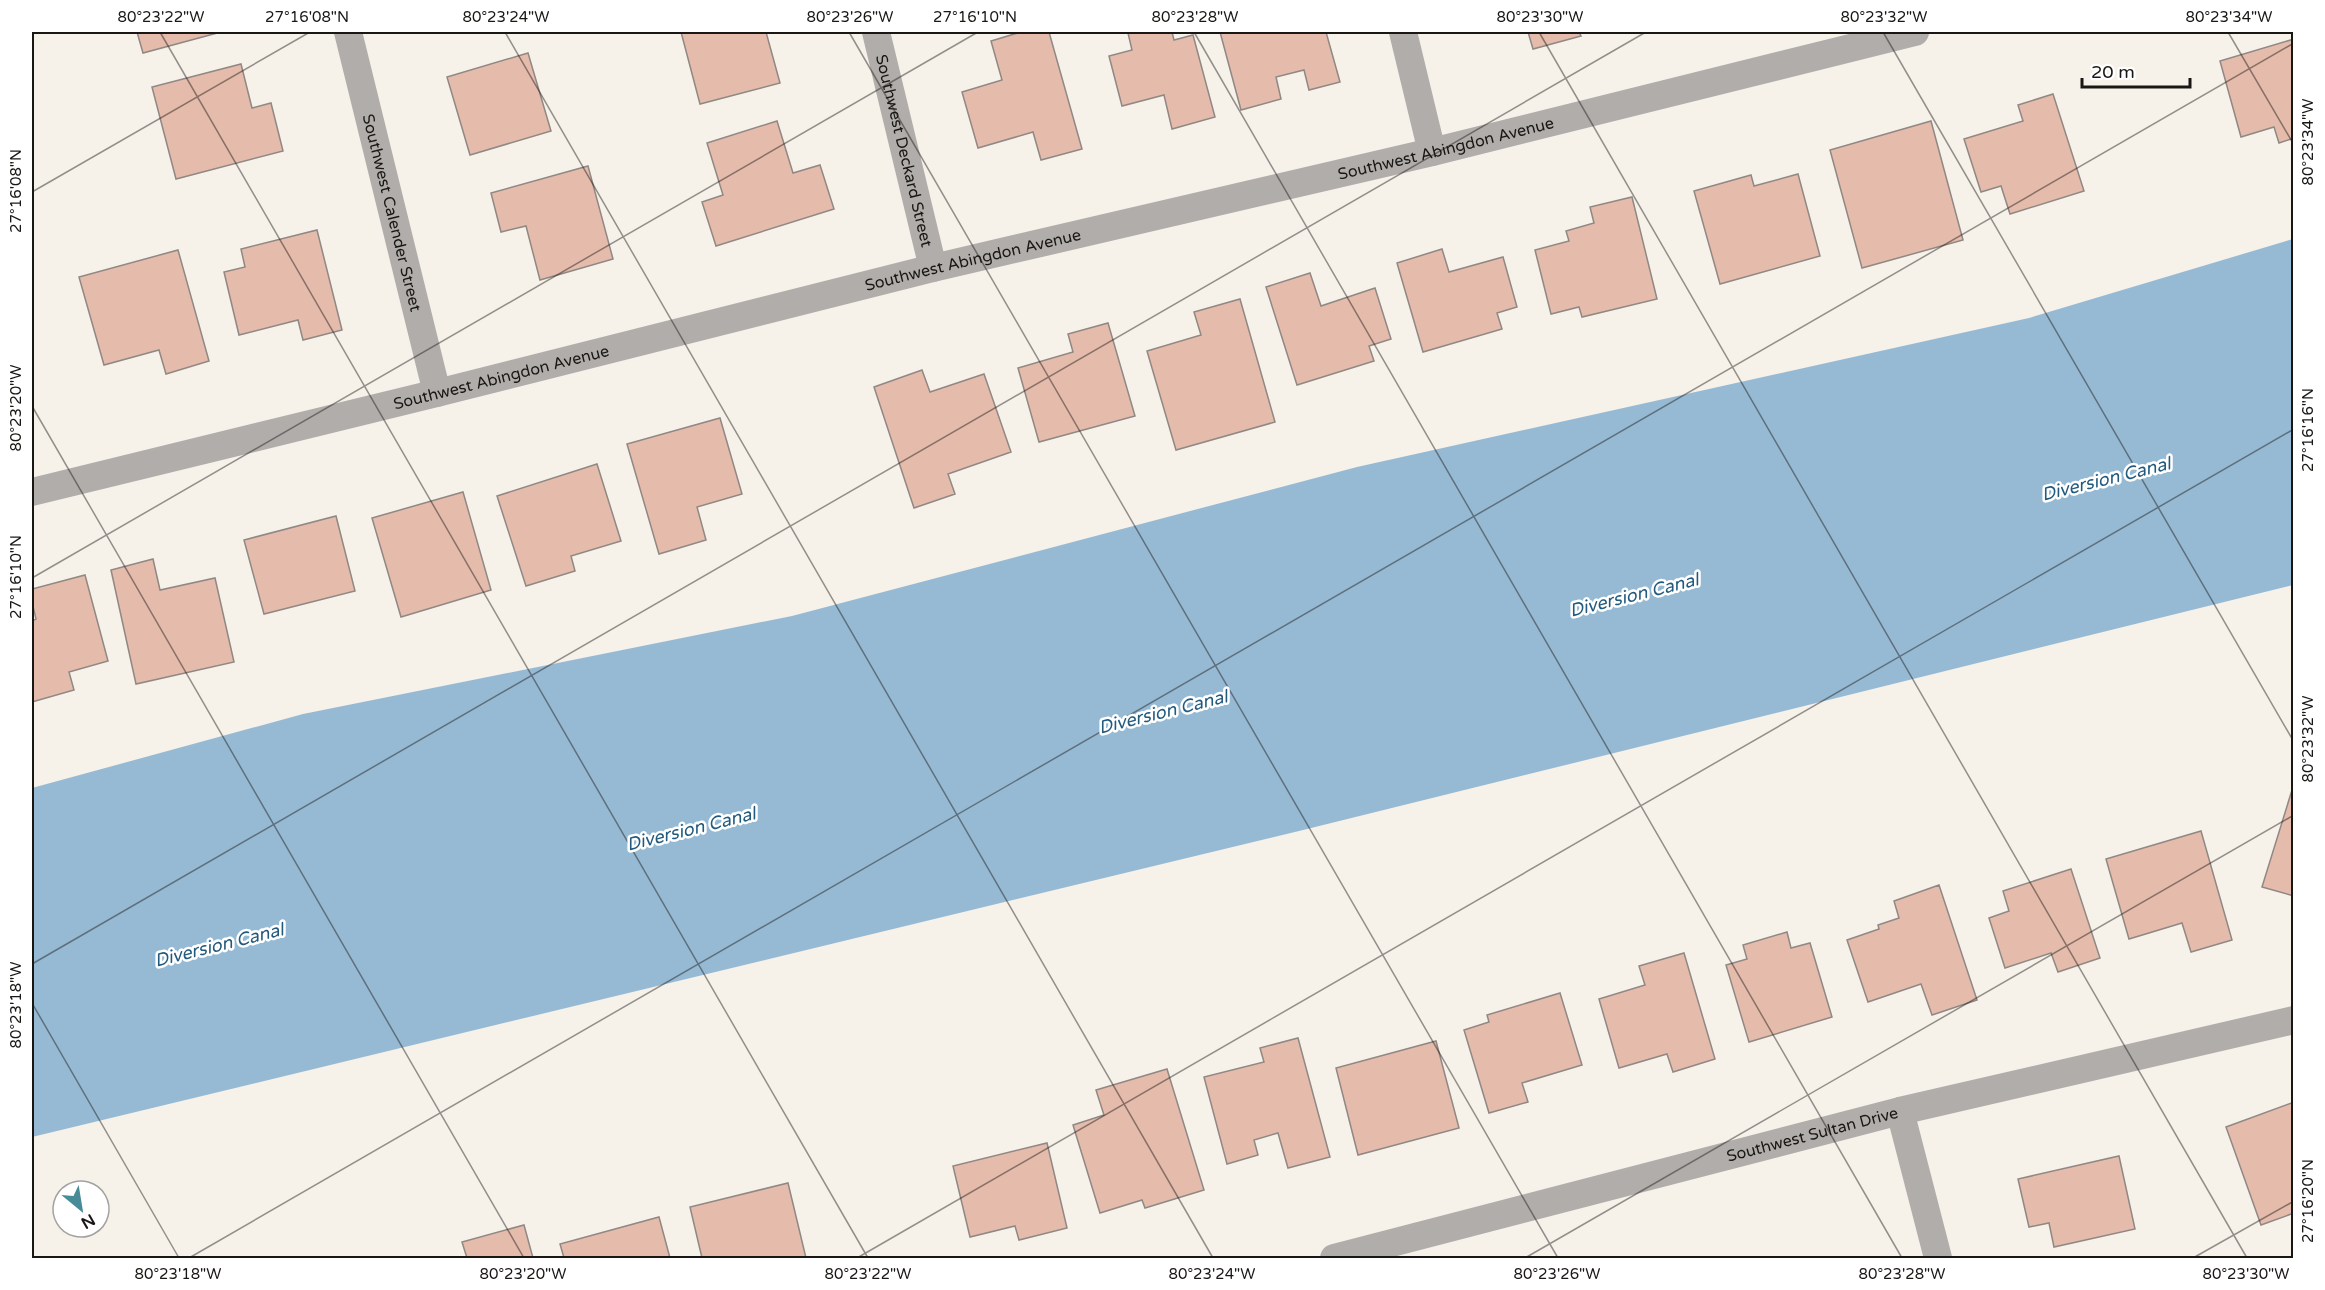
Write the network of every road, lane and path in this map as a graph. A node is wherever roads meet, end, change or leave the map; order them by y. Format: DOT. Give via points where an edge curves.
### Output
graph roads {
  1 [pos="348,32"];
  2 [pos="876,32"];
  3 [pos="1403,32"];
  4 [pos="1915,32"];
  5 [pos="1432,152"];
  6 [pos="933,268"];
  7 [pos="438,393"];
  8 [pos="32,492"];
  9 [pos="2294,1020"];
  10 [pos="1900,1111"];
  11 [pos="1407,1250"];
  12 [pos="1334,1258"];
  13 [pos="1938,1258"];
  1 -- 7 [label="street, Southwest Calender Street"];
  2 -- 6 [label="street, Southwest Deckard Street"];
  3 -- 5 [label="street"];
  4 -- 5 [label="street, Southwest Abingdon Avenue"];
  5 -- 6 [label="street, Southwest Abingdon Avenue"];
  6 -- 7 [label="street, Southwest Abingdon Avenue"];
  7 -- 8 [label="street, Southwest Abingdon Avenue"];
  9 -- 10 [label="street, Southwest Sultan Drive"];
  10 -- 11 [label="street, Southwest Sultan Drive"];
  10 -- 13 [label="street"];
  11 -- 12 [label="street, Southwest Sultan Drive"];
}
